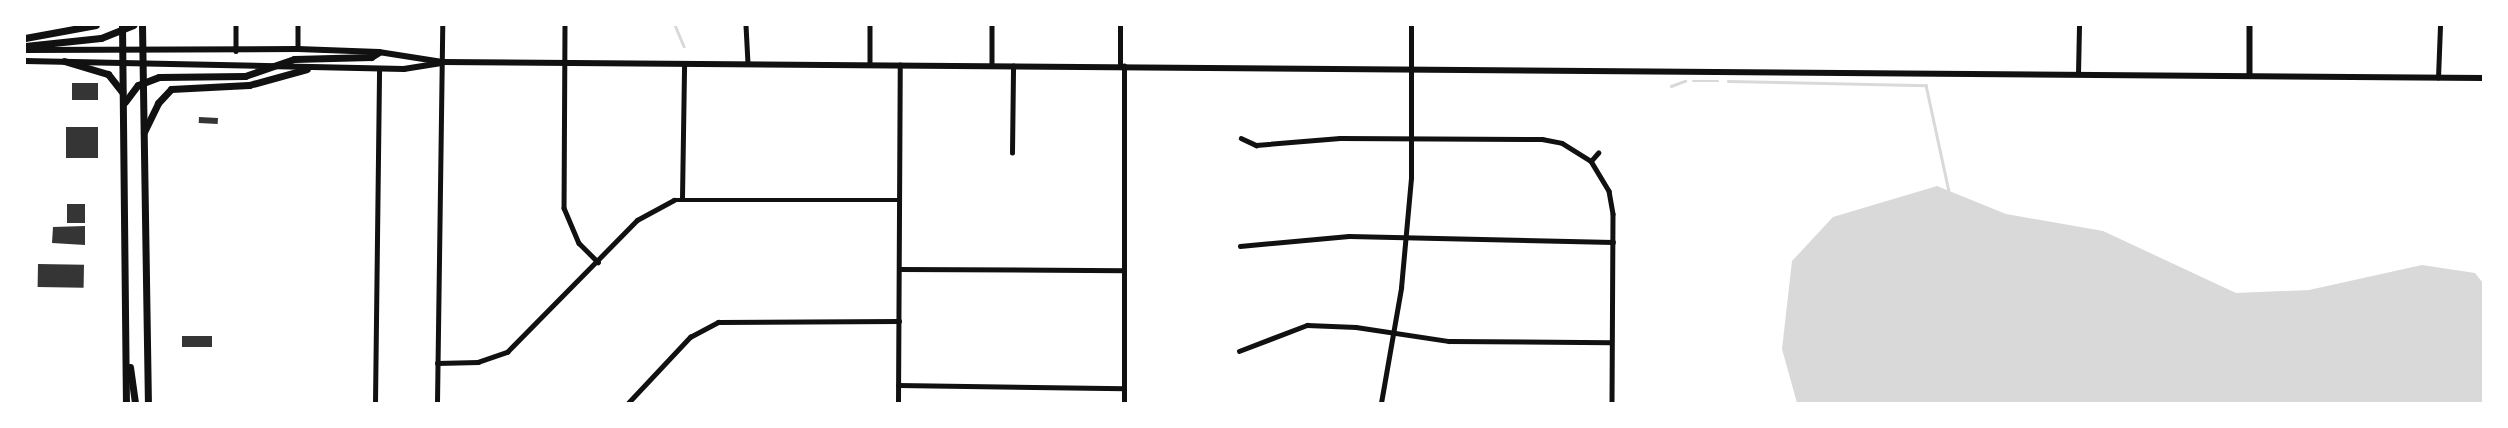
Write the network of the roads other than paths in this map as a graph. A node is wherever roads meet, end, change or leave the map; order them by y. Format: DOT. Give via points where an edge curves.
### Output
graph roads {
  1 [pos="96,25"];
  2 [pos="133,25"];
  3 [pos="142,25"];
  4 [pos="236,25"];
  5 [pos="298,25"];
  6 [pos="442,25"];
  7 [pos="565,25"];
  8 [pos="746,25"];
  9 [pos="870,25"];
  10 [pos="992,25"];
  11 [pos="1120,25"];
  12 [pos="1411,25"];
  13 [pos="2079,25"];
  14 [pos="2250,25"];
  15 [pos="2440,25"];
  16 [pos="122,28"];
  17 [pos="25,38"];
  18 [pos="25,46"];
  19 [pos="298,49"];
  20 [pos="25,50"];
  21 [pos="122,50"];
  22 [pos="236,50"];
  23 [pos="143,51"];
  24 [pos="379,52"];
  25 [pos="123,61"];
  26 [pos="25,62"];
  27 [pos="64,62"];
  28 [pos="143,62"];
  29 [pos="442,62"];
  30 [pos="564,63"];
  31 [pos="684,64"];
  32 [pos="748,64"];
  33 [pos="870,65"];
  34 [pos="900,65"];
  35 [pos="992,65"];
  36 [pos="1013,66"];
  37 [pos="1122,66"];
  38 [pos="271,67"];
  39 [pos="1412,68"];
  40 [pos="307,69"];
  41 [pos="379,69"];
  42 [pos="2078,74"];
  43 [pos="2250,76"];
  44 [pos="2438,78"];
  45 [pos="2483,78"];
  46 [pos="144,82"];
  47 [pos="123,94"];
  48 [pos="123,108"];
  49 [pos="144,133"];
  50 [pos="1411,137"];
  51 [pos="1242,138"];
  52 [pos="1012,153"];
  53 [pos="1598,153"];
  54 [pos="1591,161"];
  55 [pos="682,198"];
  56 [pos="899,200"];
  57 [pos="1406,238"];
  58 [pos="1613,242"];
  59 [pos="1240,246"];
  60 [pos="598,262"];
  61 [pos="899,269"];
  62 [pos="1124,270"];
  63 [pos="899,320"];
  64 [pos="1392,334"];
  65 [pos="126,342"];
  66 [pos="1611,342"];
  67 [pos="1239,351"];
  68 [pos="437,363"];
  69 [pos="898,385"];
  70 [pos="1124,388"];
  71 [pos="126,403"];
  72 [pos="135,403"];
  73 [pos="148,403"];
  74 [pos="375,403"];
  75 [pos="436,403"];
  76 [pos="628,403"];
  77 [pos="898,403"];
  78 [pos="1124,403"];
  79 [pos="1381,403"];
  80 [pos="1612,403"];
  1 -- 17 [label="highway"];
  2 -- 16 [label="highway"];
  3 -- 23 [label="highway"];
  4 -- 22 [label="street"];
  5 -- 19 [label="street"];
  6 -- 29 [label="street"];
  7 -- 30 [label="street"];
  8 -- 32 [label="street"];
  9 -- 33 [label="street"];
  10 -- 35 [label="street"];
  11 -- 37 [label="street"];
  12 -- 39 [label="street"];
  13 -- 42 [label="street"];
  14 -- 43 [label="main road"];
  15 -- 44 [label="street"];
  16 -- 18 [label="highway"];
  16 -- 21 [label="highway"];
  19 -- 22 [label="main road"];
  19 -- 24 [label="main road"];
  20 -- 21 [label="main road"];
  21 -- 23 [label="main road"];
  21 -- 25 [label="highway"];
  22 -- 23 [label="main road"];
  23 -- 28 [label="highway"];
  24 -- 29 [label="main road"];
  24 -- 38 [label="highway" via="371,57 294,59"];
  25 -- 27 [label="main road"];
  25 -- 28 [label="main road"];
  25 -- 47 [label="highway"];
  26 -- 27 [label="main road"];
  27 -- 47 [label="highway" via="108,74"];
  28 -- 38 [label="main road"];
  28 -- 46 [label="highway"];
  29 -- 30 [label="main road"];
  29 -- 41 [label="main road"];
  29 -- 68 [label="street"];
  30 -- 31 [label="main road"];
  30 -- 60 [label="street" via="564,208 579,243"];
  31 -- 32 [label="main road"];
  31 -- 55 [label="street"];
  32 -- 33 [label="main road"];
  33 -- 34 [label="main road"];
  34 -- 35 [label="main road"];
  34 -- 56 [label="street"];
  35 -- 36 [label="main road"];
  36 -- 37 [label="main road"];
  36 -- 52 [label="street"];
  37 -- 39 [label="main road"];
  37 -- 62 [label="street"];
  38 -- 40 [label="main road"];
  38 -- 46 [label="highway" via="245,76 175,75"];
  39 -- 42 [label="main road"];
  39 -- 50 [label="street"];
  40 -- 41 [label="main road"];
  40 -- 49 [label="highway" via="250,85 171,89 158,103"];
  41 -- 74 [label="street"];
  42 -- 43 [label="main road"];
  43 -- 44 [label="main road"];
  44 -- 45 [label="main road"];
  46 -- 48 [label="highway" via="132,90"];
  46 -- 49 [label="highway"];
  47 -- 48 [label="highway"];
  48 -- 65 [label="highway"];
  49 -- 73 [label="highway"];
  50 -- 51 [label="street" via="1256,145"];
  50 -- 54 [label="street" via="1551,140"];
  50 -- 57 [label="street"];
  53 -- 54 [label="street"];
  54 -- 58 [label="street" via="1612,199"];
  55 -- 56 [label="street"];
  55 -- 60 [label="street" via="645,213"];
  56 -- 61 [label="street"];
  57 -- 58 [label="street"];
  57 -- 59 [label="street" via="1348,236"];
  57 -- 64 [label="street"];
  58 -- 66 [label="street"];
  60 -- 68 [label="street" via="507,352 478,362"];
  61 -- 62 [label="street"];
  61 -- 63 [label="street"];
  62 -- 70 [label="street"];
  63 -- 69 [label="street"];
  63 -- 76 [label="street" via="718,322 690,337"];
  64 -- 66 [label="street" via="1449,341"];
  64 -- 67 [label="street" via="1356,327 1307,325"];
  64 -- 79 [label="street"];
  65 -- 71 [label="highway"];
  65 -- 72 [label="highway"];
  66 -- 80 [label="street"];
  68 -- 75 [label="street"];
  69 -- 70 [label="street"];
  69 -- 77 [label="street"];
  70 -- 78 [label="street"];
}
